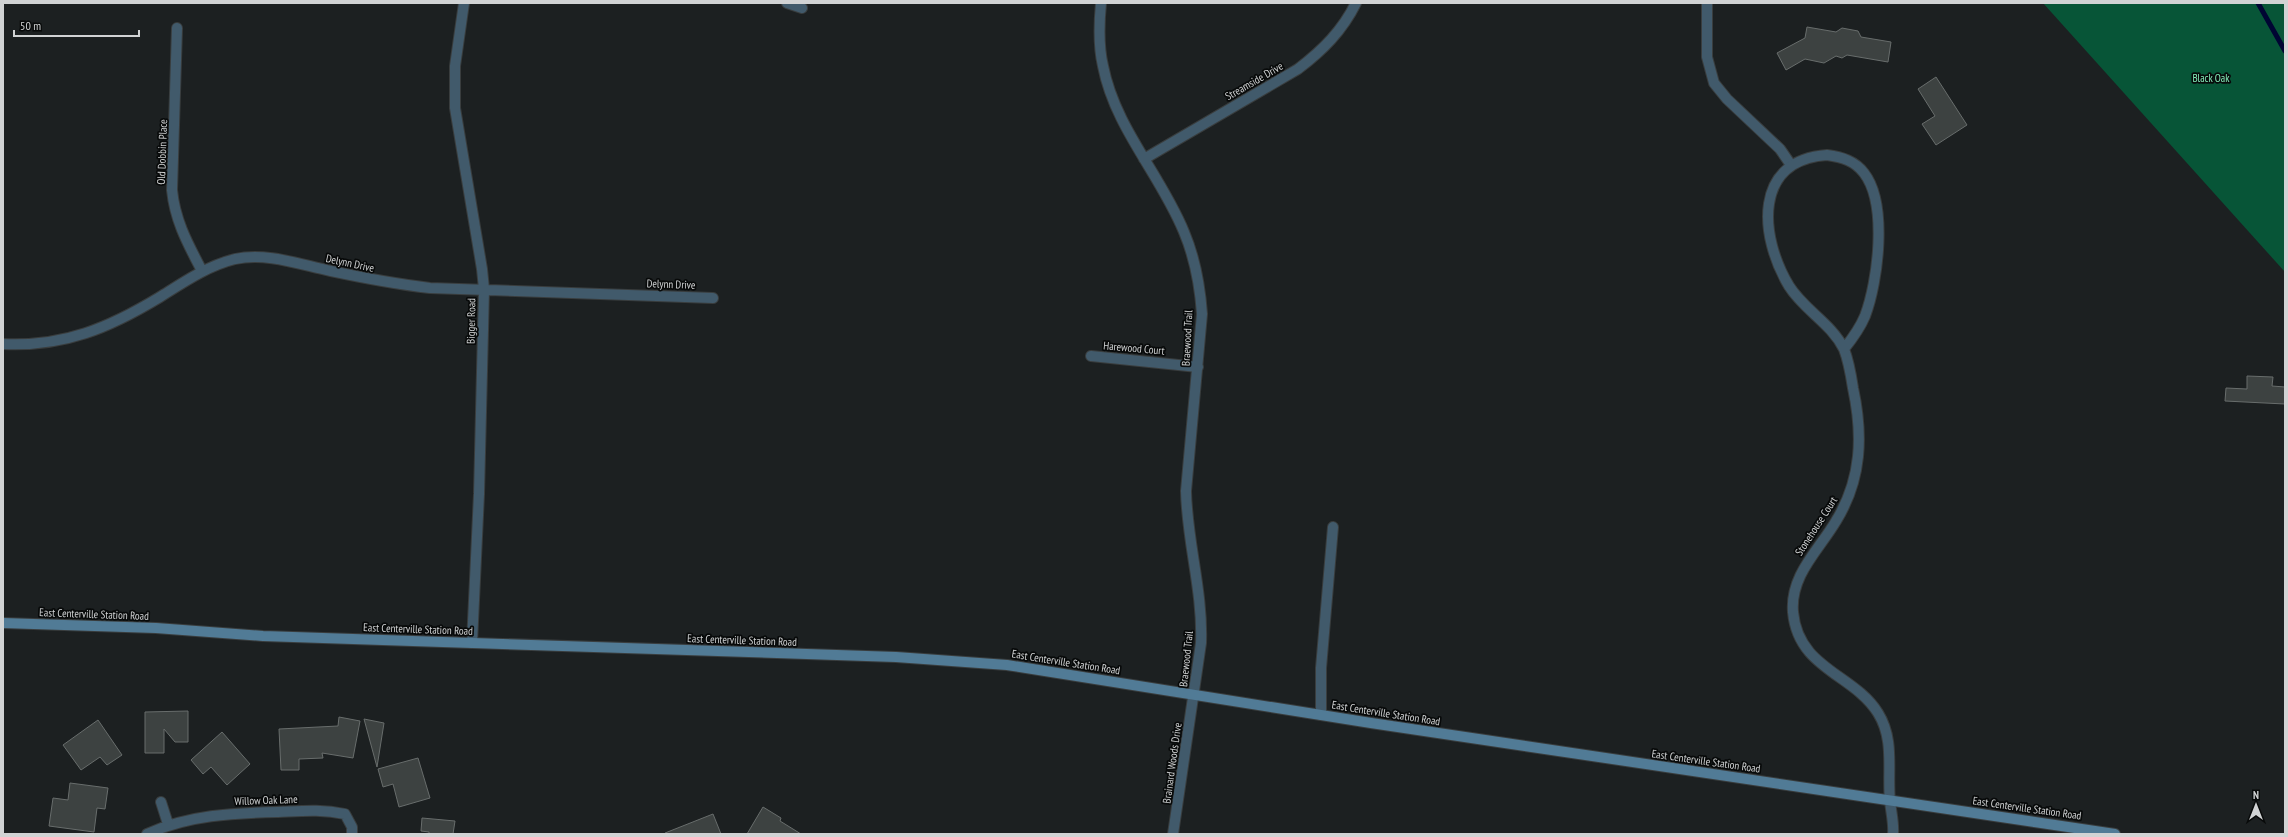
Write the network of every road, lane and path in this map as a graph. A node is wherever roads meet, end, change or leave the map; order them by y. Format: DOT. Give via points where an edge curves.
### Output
graph roads {
  1 [pos="464,3"];
  2 [pos="787,3"];
  3 [pos="1101,3"];
  4 [pos="1356,3"];
  5 [pos="1707,3"];
  6 [pos="802,8"];
  7 [pos="177,28"];
  8 [pos="1144,159"];
  9 [pos="1791,165"];
  10 [pos="202,271"];
  11 [pos="484,289"];
  12 [pos="713,298"];
  13 [pos="3,344"];
  14 [pos="1844,350"];
  15 [pos="1091,356"];
  16 [pos="1198,367"];
  17 [pos="1333,527"];
  18 [pos="3,622"];
  19 [pos="472,643"];
  20 [pos="1194,695"];
  21 [pos="1321,715"];
  22 [pos="1890,800"];
  23 [pos="161,802"];
  24 [pos="168,824"];
  25 [pos="147,834"];
  26 [pos="352,834"];
  27 [pos="1173,834"];
  28 [pos="1894,834"];
  29 [pos="2115,834"];
  1 -- 11 [label="street, Bigger Road" via="455,66 455,108"];
  2 -- 6 [label="street"];
  3 -- 8 [label="street, Braewood Trail" via="1099,35 1102,66 1120,117"];
  4 -- 8 [label="street, Streamside Drive" via="1337,34 1320,52 1298,69"];
  5 -- 9 [label="street" via="1707,58 1714,83 1727,99 1780,149"];
  7 -- 10 [label="street, Old Dobbin Place" via="172,190 174,209 181,230"];
  8 -- 16 [label="street, Braewood Trail" via="1184,230 1192,252 1202,314"];
  9 -- 14 [label="street, Stonehouse Court" via="1779,177 1773,189 1768,226 1771,244 1790,287 1826,324"];
  9 -- 14 [label="street, Stonehouse Court" via="1812,156 1841,157 1855,164 1871,184 1878,224 1874,281 1865,315"];
  10 -- 11 [label="street, Delynn Drive" via="237,259 254,258 282,260 393,284"];
  10 -- 13 [label="street, Delynn Drive" via="128,316 103,328 76,337 48,342"];
  11 -- 12 [label="street, Delynn Drive"];
  11 -- 19 [label="street, Bigger Road" via="480,494"];
  14 -- 22 [label="street, Stonehouse Court" via="1858,413 1859,456 1846,503 1802,570 1794,594 1793,612 1798,633 1814,657 1868,700 1886,728 1890,743"];
  15 -- 16 [label="street, Harewood Court"];
  16 -- 20 [label="street, Braewood Trail" via="1186,491 1186,510 1202,616"];
  17 -- 21 [label="street" via="1321,668"];
  18 -- 19 [label="street, East Centerville Station Road" via="156,628 263,636"];
  19 -- 20 [label="street, East Centerville Station Road" via="896,657 1007,665"];
  20 -- 21 [label="street, East Centerville Station Road"];
  20 -- 27 [label="street, Brainard Woods Drive"];
  21 -- 22 [label="street, East Centerville Station Road"];
  22 -- 28 [label="street, Stonehouse Court"];
  22 -- 29 [label="street, East Centerville Station Road"];
  23 -- 24 [label="street"];
  24 -- 25 [label="street, Willow Oak Lane"];
  24 -- 26 [label="street, Willow Oak Lane" via="224,813 322,810 345,814 352,827"];
}
